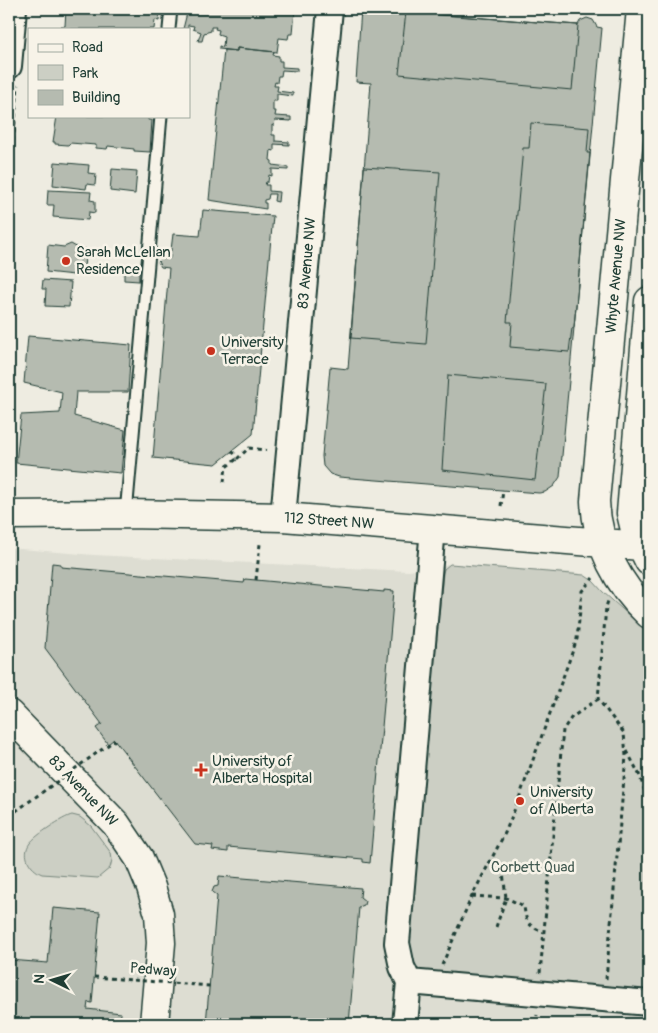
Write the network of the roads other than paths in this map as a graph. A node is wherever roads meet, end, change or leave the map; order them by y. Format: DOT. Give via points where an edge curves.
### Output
graph roads {
  1 [pos="14,9"];
  2 [pos="171,9"];
  3 [pos="330,9"];
  4 [pos="641,9"];
  5 [pos="169,28"];
  6 [pos="14,72"];
  7 [pos="161,118"];
  8 [pos="649,301"];
  9 [pos="647,348"];
  10 [pos="126,514"];
  11 [pos="9,515"];
  12 [pos="283,518"];
  13 [pos="432,528"];
  14 [pos="603,543"];
  15 [pos="647,552"];
  16 [pos="649,614"];
  17 [pos="9,714"];
  18 [pos="409,982"];
  19 [pos="649,1004"];
  20 [pos="154,1024"];
  21 [pos="405,1024"];
  1 -- 6 [label="street"];
  2 -- 5 [label="lane"];
  3 -- 12 [label="street, 83 Avenue NW"];
  4 -- 14 [label="main road, Whyte Avenue NW" via="595,502"];
  7 -- 10 [label="lane"];
  8 -- 9 [label="main road"];
  9 -- 15 [label="main road" via="631,513"];
  10 -- 11 [label="main road, 112 Street NW"];
  10 -- 12 [label="main road, 112 Street NW"];
  12 -- 13 [label="main road, 112 Street NW"];
  13 -- 14 [label="main road, 112 Street NW"];
  13 -- 18 [label="street" via="397,943"];
  14 -- 15 [label="main road, 112 Street NW"];
  14 -- 16 [label="main road, Whyte Avenue NW" via="625,587"];
  17 -- 20 [label="main road, 83 Avenue NW" via="116,824 139,858 158,914 161,943"];
  18 -- 19 [label="street"];
  18 -- 21 [label="street"];
}
